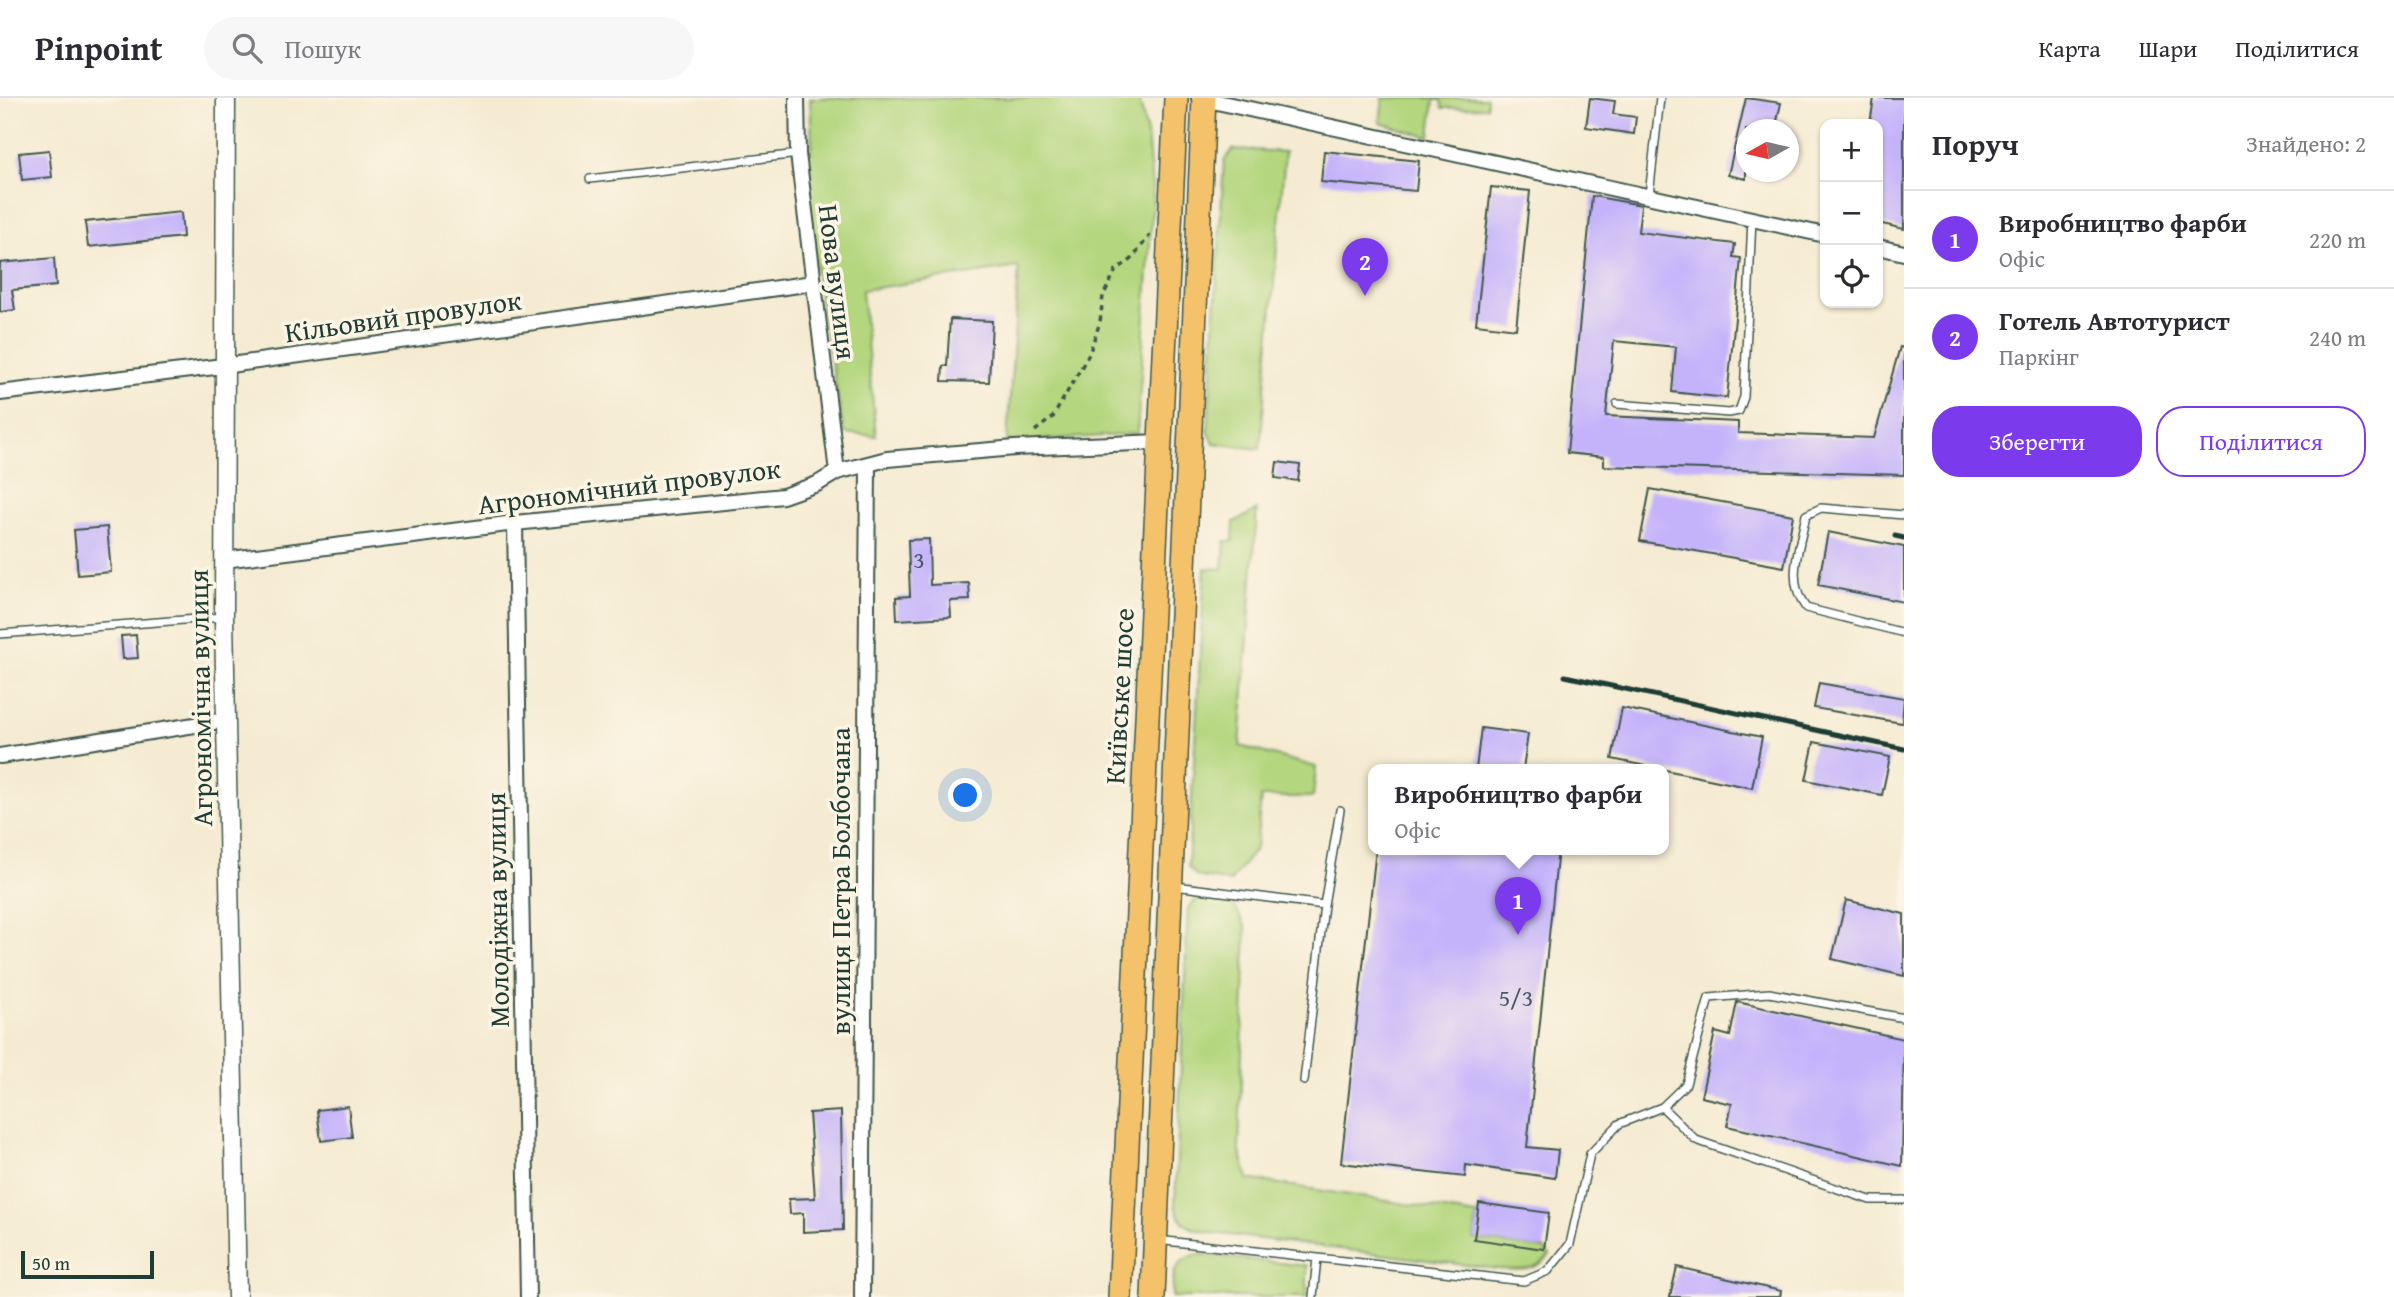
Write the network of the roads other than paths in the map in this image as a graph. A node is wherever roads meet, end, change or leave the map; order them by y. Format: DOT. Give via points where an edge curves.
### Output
graph roads {
  1 [pos="226,98"];
  2 [pos="797,98"];
  3 [pos="1176,98"];
  4 [pos="1203,98"];
  5 [pos="1660,98"];
  6 [pos="798,154"];
  7 [pos="590,179"];
  8 [pos="1649,195"];
  9 [pos="1752,218"];
  10 [pos="1820,234"];
  11 [pos="1883,248"];
  12 [pos="1904,253"];
  13 [pos="813,283"];
  14 [pos="223,366"];
  15 [pos="0,393"];
  16 [pos="1617,404"];
  17 [pos="1160,442"];
  18 [pos="868,464"];
  19 [pos="837,472"];
  20 [pos="1904,515"];
  21 [pos="515,523"];
  22 [pos="224,560"];
  23 [pos="224,617"];
  24 [pos="1904,632"];
  25 [pos="0,634"];
  26 [pos="226,720"];
  27 [pos="0,756"];
  28 [pos="1340,810"];
  29 [pos="1172,886"];
  30 [pos="1324,905"];
  31 [pos="1904,1018"];
  32 [pos="1304,1081"];
  33 [pos="1662,1107"];
  34 [pos="1904,1200"];
  35 [pos="1156,1240"];
  36 [pos="1317,1258"];
  37 [pos="237,1297"];
  38 [pos="528,1297"];
  39 [pos="862,1297"];
  40 [pos="1120,1297"];
  41 [pos="1153,1297"];
  42 [pos="1313,1297"];
  1 -- 14 [label="street, Агрономічна вулиця"];
  2 -- 6 [label="street, Нова вулиця"];
  3 -- 17 [label="main road, Київське шосе"];
  4 -- 8 [label="street"];
  4 -- 29 [label="main road"];
  5 -- 8 [label="lane"];
  6 -- 7 [label="lane"];
  6 -- 13 [label="street, Нова вулиця"];
  8 -- 9 [label="street"];
  9 -- 10 [label="street"];
  9 -- 16 [label="lane" via="1744,397 1739,411 1728,414"];
  11 -- 12 [label="street"];
  13 -- 14 [label="street, Кільовий провулок"];
  13 -- 19 [label="street, Нова вулиця"];
  14 -- 15 [label="street, Кільовий провулок"];
  14 -- 22 [label="street, Агрономічна вулиця"];
  17 -- 18 [label="street, Агрономічний провулок" via="1015,448"];
  17 -- 40 [label="main road, Київське шосе"];
  18 -- 19 [label="street, Агрономічний провулок"];
  18 -- 39 [label="street, вулиця Петра Болбочана"];
  19 -- 21 [label="street, Агрономічний провулок" via="783,496"];
  20 -- 24 [label="lane" via="1821,508 1806,515 1794,576 1797,596 1806,608"];
  21 -- 22 [label="street, Агрономічний провулок"];
  21 -- 38 [label="street, Молодіжна вулиця"];
  22 -- 23 [label="street, Агрономічна вулиця"];
  23 -- 25 [label="lane"];
  23 -- 26 [label="street, Агрономічна вулиця"];
  26 -- 27 [label="street"];
  26 -- 37 [label="street, Агрономічна вулиця"];
  28 -- 30 [label="lane"];
  29 -- 30 [label="lane"];
  29 -- 35 [label="main road"];
  30 -- 32 [label="lane"];
  31 -- 33 [label="lane" via="1769,993 1709,998 1686,1084"];
  33 -- 34 [label="lane" via="1696,1140 1870,1200"];
  33 -- 36 [label="lane" via="1619,1124 1590,1154 1570,1244 1548,1270 1524,1280"];
  35 -- 36 [label="lane"];
  35 -- 41 [label="main road"];
  36 -- 42 [label="lane"];
}
